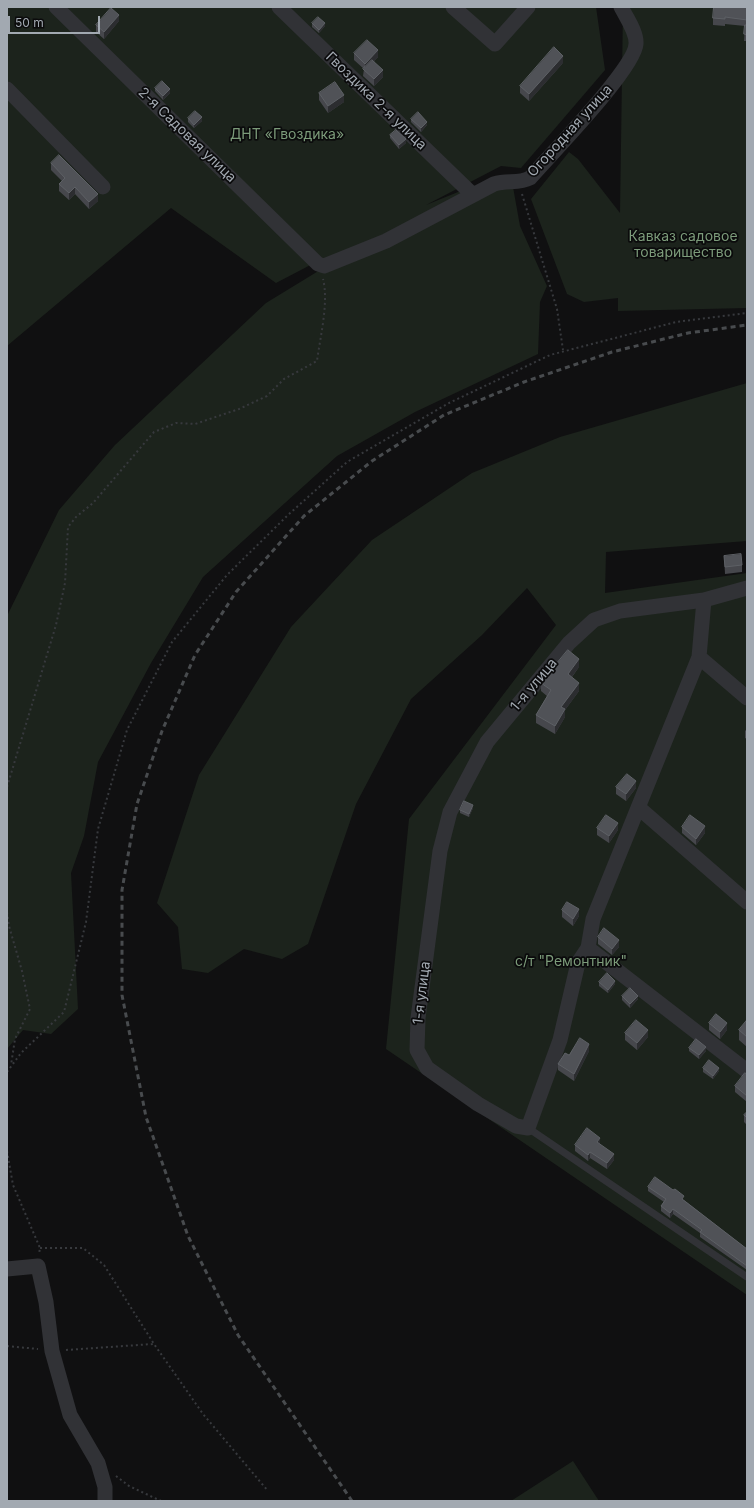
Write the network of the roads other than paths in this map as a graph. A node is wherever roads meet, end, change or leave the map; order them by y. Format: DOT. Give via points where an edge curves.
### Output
graph roads {
  1 [pos="56,7"];
  2 [pos="279,7"];
  3 [pos="452,7"];
  4 [pos="528,7"];
  5 [pos="621,7"];
  6 [pos="7,89"];
  7 [pos="103,187"];
  8 [pos="473,195"];
  9 [pos="318,264"];
  10 [pos="747,588"];
  11 [pos="704,600"];
  12 [pos="699,657"];
  13 [pos="747,698"];
  14 [pos="639,808"];
  15 [pos="747,902"];
  16 [pos="588,948"];
  17 [pos="747,1071"];
  18 [pos="528,1128"];
  19 [pos="7,1269"];
  20 [pos="747,1277"];
  21 [pos="105,1501"];
  1 -- 9 [label="street, 2-я Садовая улица"];
  2 -- 8 [label="street, Гвоздика 2-я улица"];
  3 -- 4 [label="street" via="495,44"];
  5 -- 8 [label="street, Огородная улица" via="636,43 635,52 609,89 530,178 524,182 501,182"];
  6 -- 7 [label="street"];
  8 -- 9 [label="street, Огородная улица" via="386,241 332,265"];
  10 -- 11 [label="street, 1-я улица"];
  11 -- 12 [label="street"];
  11 -- 18 [label="street, 1-я улица" via="620,611 594,620 569,643 486,742 450,812 440,851 418,1018 417,1050 427,1068 478,1104 516,1126"];
  12 -- 13 [label="street"];
  12 -- 14 [label="street"];
  14 -- 15 [label="street"];
  14 -- 16 [label="street" via="593,919"];
  16 -- 17 [label="street"];
  16 -- 18 [label="street" via="578,963 560,1040"];
  18 -- 20 [label="lane"];
  19 -- 21 [label="street" via="38,1266 46,1302 52,1351 70,1415 98,1464 105,1487"];
}
